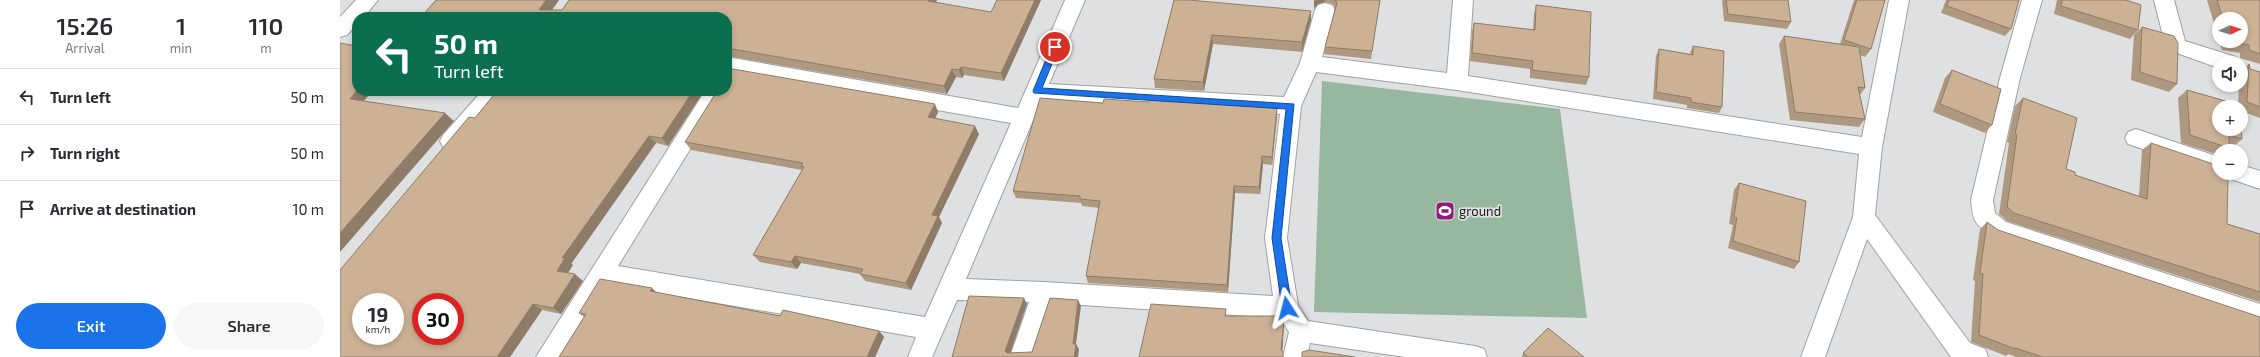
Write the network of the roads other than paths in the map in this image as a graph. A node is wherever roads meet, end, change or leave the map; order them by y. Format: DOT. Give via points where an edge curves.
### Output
graph roads {
  1 [pos="368,0"];
  2 [pos="1075,0"];
  3 [pos="1463,0"];
  4 [pos="1899,0"];
  5 [pos="2032,0"];
  6 [pos="2164,0"];
  7 [pos="1325,10"];
  8 [pos="357,12"];
  9 [pos="352,17"];
  10 [pos="340,30"];
  11 [pos="2212,57"];
  12 [pos="1310,63"];
  13 [pos="732,68"];
  14 [pos="1457,82"];
  15 [pos="1037,91"];
  16 [pos="490,96"];
  17 [pos="713,96"];
  18 [pos="1291,106"];
  19 [pos="1024,117"];
  20 [pos="2136,138"];
  21 [pos="1871,147"];
  22 [pos="437,157"];
  23 [pos="2212,164"];
  24 [pos="2248,176"];
  25 [pos="2260,180"];
  26 [pos="1864,217"];
  27 [pos="601,273"];
  28 [pos="949,289"];
  29 [pos="1044,292"];
  30 [pos="1287,308"];
  31 [pos="2260,316"];
  32 [pos="932,329"];
  33 [pos="1301,331"];
  34 [pos="1442,354"];
  35 [pos="548,357"];
  36 [pos="920,357"];
  37 [pos="1022,357"];
  38 [pos="1295,357"];
  39 [pos="1475,357"];
  40 [pos="1813,357"];
  41 [pos="1976,357"];
  1 -- 8 [label="street"];
  2 -- 15 [label="street"];
  3 -- 14 [label="street"];
  4 -- 21 [label="street"];
  5 -- 31 [label="street" via="2010,78 1982,200 1984,218 1999,229"];
  6 -- 11 [label="street" via="2178,46"];
  7 -- 12 [label="street"];
  9 -- 10 [label="street"];
  12 -- 14 [label="street"];
  12 -- 18 [label="street"];
  13 -- 19 [label="street"];
  14 -- 21 [label="street"];
  15 -- 18 [label="street"];
  15 -- 19 [label="street"];
  16 -- 22 [label="street"];
  17 -- 27 [label="street"];
  18 -- 30 [label="street" via="1276,238"];
  19 -- 28 [label="street"];
  20 -- 23 [label="street"];
  21 -- 26 [label="street"];
  24 -- 25 [label="street"];
  26 -- 40 [label="street"];
  26 -- 41 [label="street" via="1961,351"];
  27 -- 32 [label="street"];
  27 -- 35 [label="street"];
  28 -- 29 [label="street"];
  28 -- 32 [label="street"];
  29 -- 30 [label="street"];
  29 -- 37 [label="street"];
  30 -- 33 [label="street"];
  32 -- 36 [label="street"];
  33 -- 34 [label="street"];
  33 -- 38 [label="street"];
  34 -- 39 [label="street"];
}
